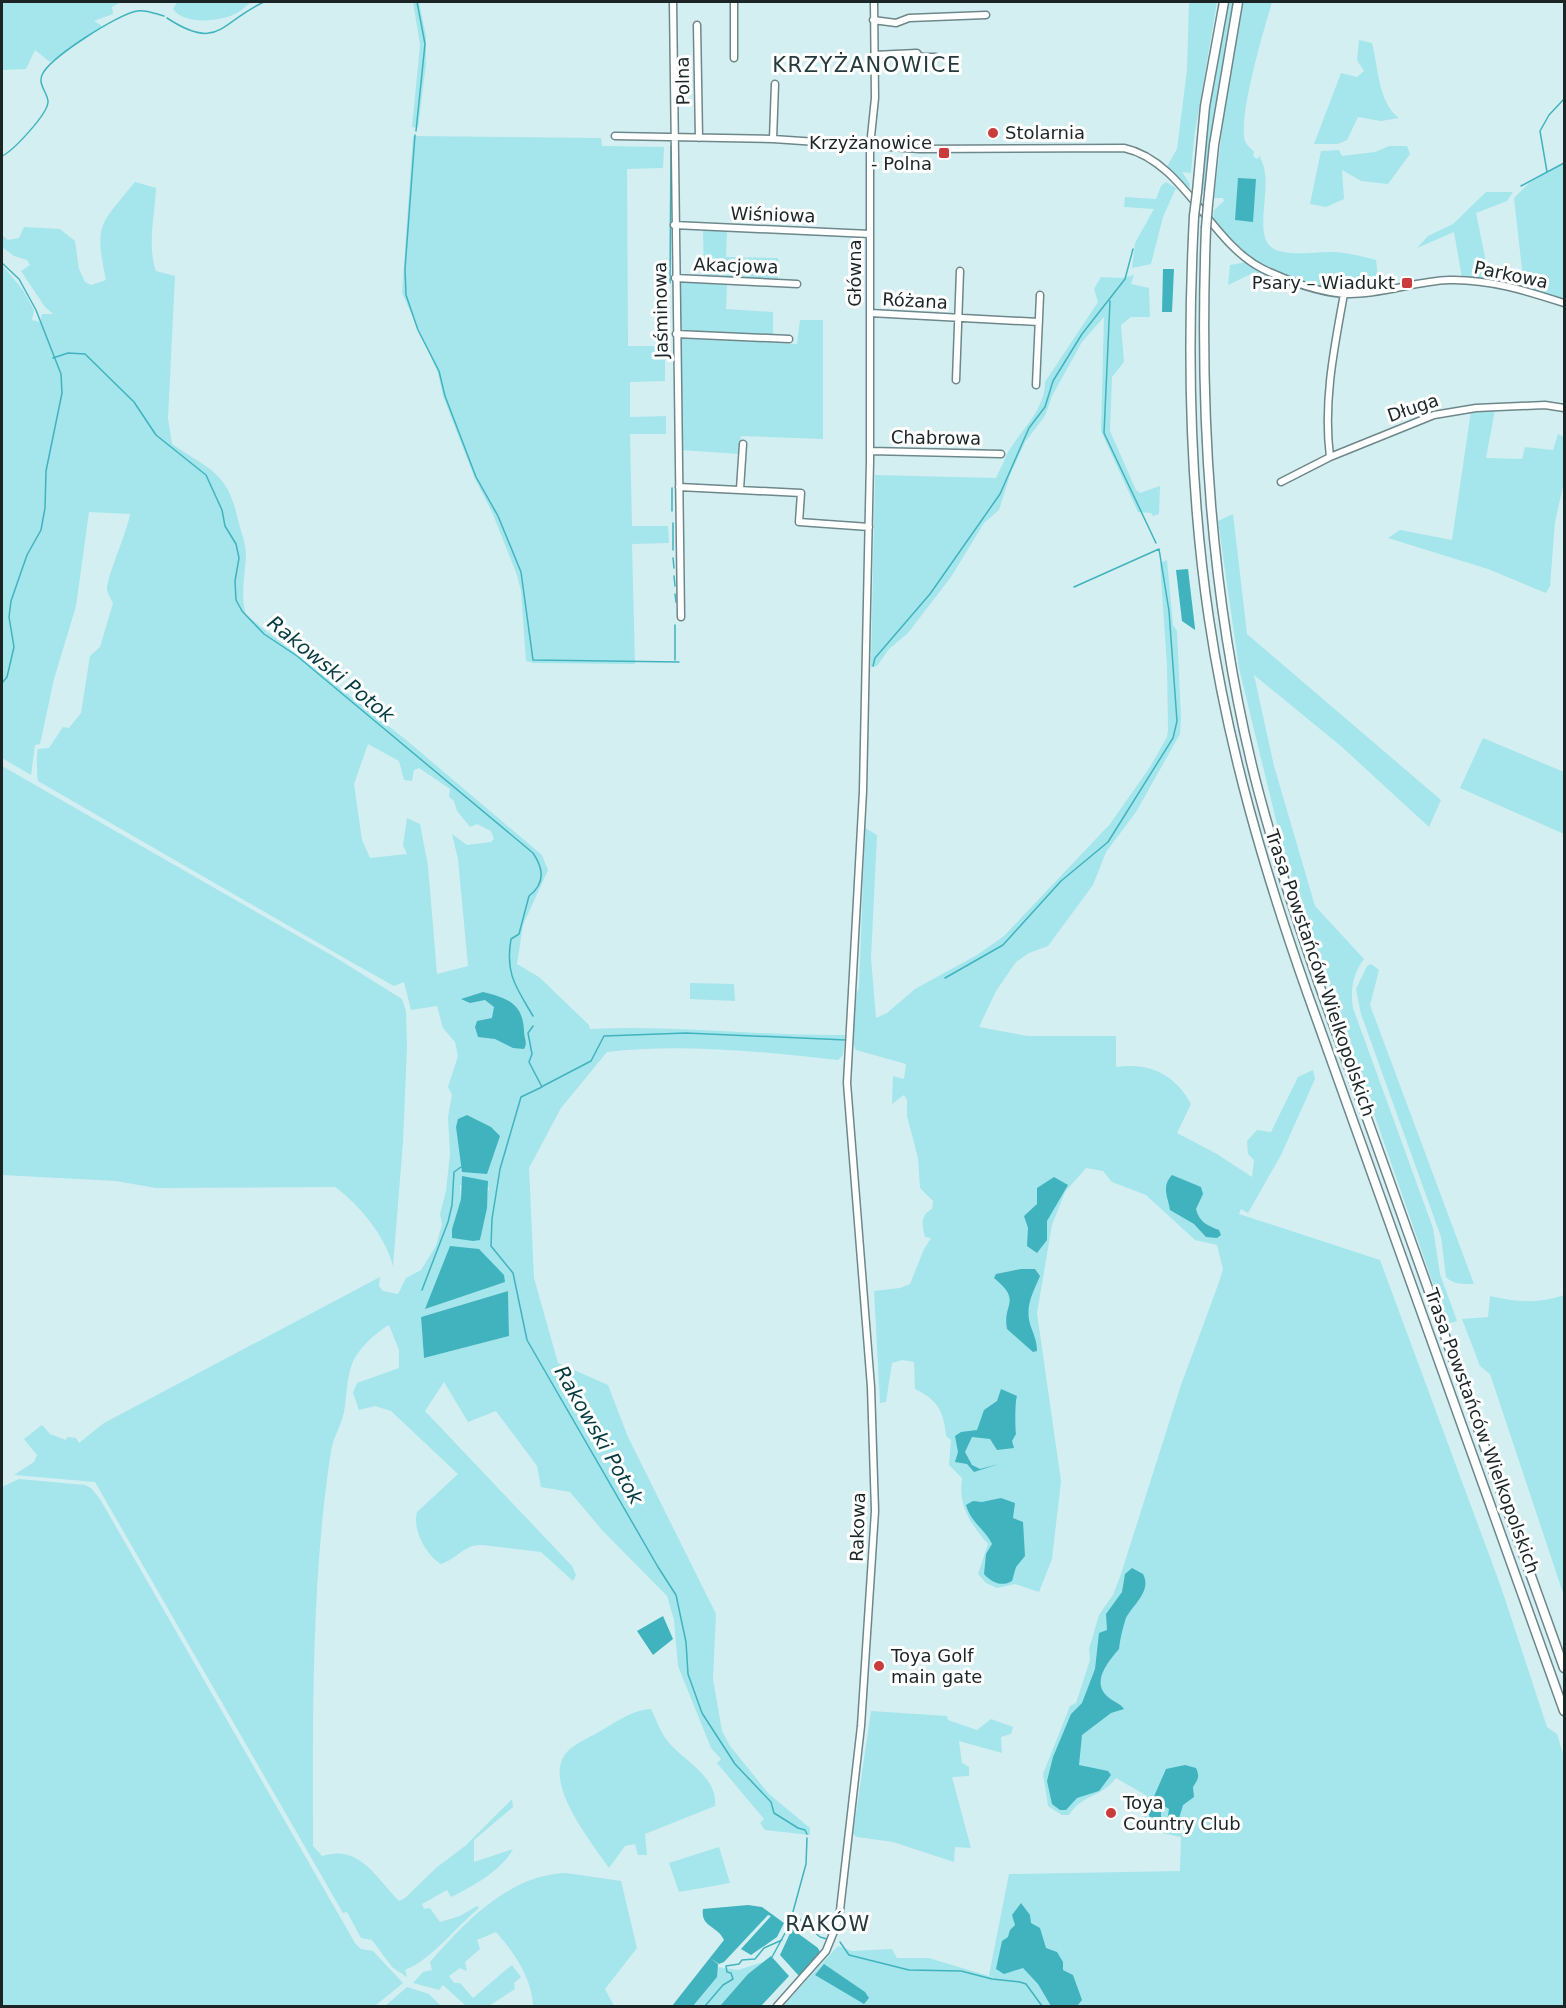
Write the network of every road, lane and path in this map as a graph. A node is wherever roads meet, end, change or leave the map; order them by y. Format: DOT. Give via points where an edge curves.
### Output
graph roads {
  1 [pos="673,2"];
  2 [pos="734,2"];
  3 [pos="874,2"];
  4 [pos="1224,2"];
  5 [pos="1238,2"];
  6 [pos="986,15"];
  7 [pos="873,20"];
  8 [pos="697,25"];
  9 [pos="874,56"];
  10 [pos="936,57"];
  11 [pos="734,58"];
  12 [pos="775,84"];
  13 [pos="615,136"];
  14 [pos="675,137"];
  15 [pos="699,138"];
  16 [pos="773,139"];
  17 [pos="870,146"];
  18 [pos="674,225"];
  19 [pos="870,234"];
  20 [pos="960,271"];
  21 [pos="675,278"];
  22 [pos="797,284"];
  23 [pos="1344,294"];
  24 [pos="1040,295"];
  25 [pos="1564,303"];
  26 [pos="870,313"];
  27 [pos="958,318"];
  28 [pos="1039,322"];
  29 [pos="676,334"];
  30 [pos="789,339"];
  31 [pos="956,380"];
  32 [pos="1035,385"];
  33 [pos="1564,408"];
  34 [pos="743,444"];
  35 [pos="870,451"];
  36 [pos="1001,454"];
  37 [pos="1330,457"];
  38 [pos="1281,482"];
  39 [pos="679,487"];
  40 [pos="740,489"];
  41 [pos="869,527"];
  42 [pos="681,617"];
  43 [pos="1564,1668"];
  44 [pos="1564,1710"];
  45 [pos="777,2007"];
  1 -- 14 [label="street, Jaśminowa"];
  2 -- 11 [label="street"];
  3 -- 7 [label="street, Główna"];
  4 -- 44 [label="highway, Trasa Powstańców Wielkopolskich, bridge" via="1205,106 1194,216 1189,346 1194,492 1209,620 1242,781 1292,950"];
  5 -- 43 [label="highway, Trasa Powstańców Wielkopolskich, bridge" via="1208,204 1203,350 1210,503 1223,617 1255,777 1291,903"];
  6 -- 7 [label="street" via="909,18 896,23"];
  7 -- 9 [label="street, Główna"];
  8 -- 15 [label="street, Polna"];
  9 -- 10 [label="street" via="917,53 920,57"];
  9 -- 17 [label="street, Główna"];
  12 -- 16 [label="street"];
  13 -- 14 [label="street"];
  14 -- 15 [label="street"];
  14 -- 18 [label="street, Jaśminowa"];
  15 -- 16 [label="street"];
  16 -- 17 [label="street"];
  17 -- 19 [label="street, Główna"];
  17 -- 23 [label="street, Parkowa" via="1132,150 1173,180 1252,262 1290,280"];
  18 -- 19 [label="street, Wiśniowa"];
  18 -- 21 [label="street, Jaśminowa"];
  19 -- 26 [label="street, Główna"];
  20 -- 27 [label="street, Różana"];
  21 -- 22 [label="street, Akacjowa"];
  21 -- 29 [label="street, Jaśminowa"];
  23 -- 25 [label="street, Parkowa" via="1462,280 1511,287"];
  23 -- 37 [label="street" via="1329,392"];
  24 -- 28 [label="street"];
  26 -- 27 [label="street, Różana"];
  26 -- 35 [label="street, Główna"];
  27 -- 28 [label="street, Różana"];
  27 -- 31 [label="street, Różana"];
  28 -- 32 [label="street"];
  29 -- 30 [label="street"];
  29 -- 39 [label="street, Jaśminowa"];
  33 -- 37 [label="street, Długa" via="1545,405 1450,411 1407,424"];
  34 -- 40 [label="street"];
  35 -- 36 [label="street, Chabrowa"];
  35 -- 41 [label="street, Główna"];
  37 -- 38 [label="street, Długa"];
  39 -- 40 [label="street"];
  39 -- 42 [label="street, Jaśminowa"];
  40 -- 41 [label="street" via="801,493 799,522"];
  41 -- 45 [label="street, Rakowa" via="863,791 847,1101 875,1451 865,1673 836,1930 826,1951"];
}
